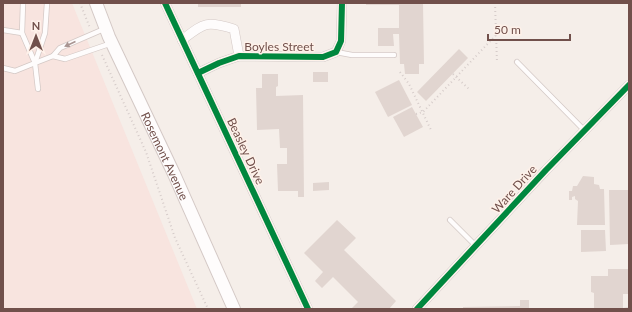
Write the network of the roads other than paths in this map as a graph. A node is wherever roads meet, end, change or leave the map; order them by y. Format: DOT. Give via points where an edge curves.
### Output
graph roads {
  1 [pos="23,3"];
  2 [pos="47,3"];
  3 [pos="96,3"];
  4 [pos="165,3"];
  5 [pos="342,3"];
  6 [pos="106,28"];
  7 [pos="3,30"];
  8 [pos="22,33"];
  9 [pos="182,40"];
  10 [pos="112,42"];
  11 [pos="336,52"];
  12 [pos="394,55"];
  13 [pos="53,56"];
  14 [pos="239,56"];
  15 [pos="517,62"];
  16 [pos="35,63"];
  17 [pos="3,68"];
  18 [pos="198,73"];
  19 [pos="629,85"];
  20 [pos="38,89"];
  21 [pos="585,131"];
  22 [pos="450,220"];
  23 [pos="476,246"];
  24 [pos="234,309"];
  25 [pos="308,309"];
  26 [pos="417,309"];
  1 -- 8 [label="lane"];
  2 -- 16 [label="lane" via="45,33"];
  3 -- 6 [label="main road, Rosemont Avenue"];
  4 -- 9 [label="street, Beasley Drive"];
  5 -- 11 [label="street" via="341,41"];
  6 -- 10 [label="main road, Rosemont Avenue"];
  6 -- 13 [label="lane, one-way" via="60,48"];
  7 -- 8 [label="lane"];
  8 -- 16 [label="lane"];
  9 -- 14 [label="street" via="201,25 217,24 234,29"];
  9 -- 18 [label="street, Beasley Drive"];
  10 -- 13 [label="lane" via="65,59"];
  10 -- 24 [label="main road, Rosemont Avenue"];
  11 -- 12 [label="lane" via="352,55"];
  11 -- 14 [label="street, Boyles Street" via="322,57"];
  13 -- 16 [label="lane"];
  14 -- 18 [label="street, Boyles Street"];
  15 -- 21 [label="lane"];
  16 -- 17 [label="lane" via="15,71"];
  16 -- 20 [label="lane"];
  18 -- 25 [label="street, Beasley Drive"];
  19 -- 21 [label="street, Ware Drive"];
  21 -- 23 [label="street, Ware Drive"];
  22 -- 23 [label="lane"];
  23 -- 26 [label="street, Ware Drive"];
}
